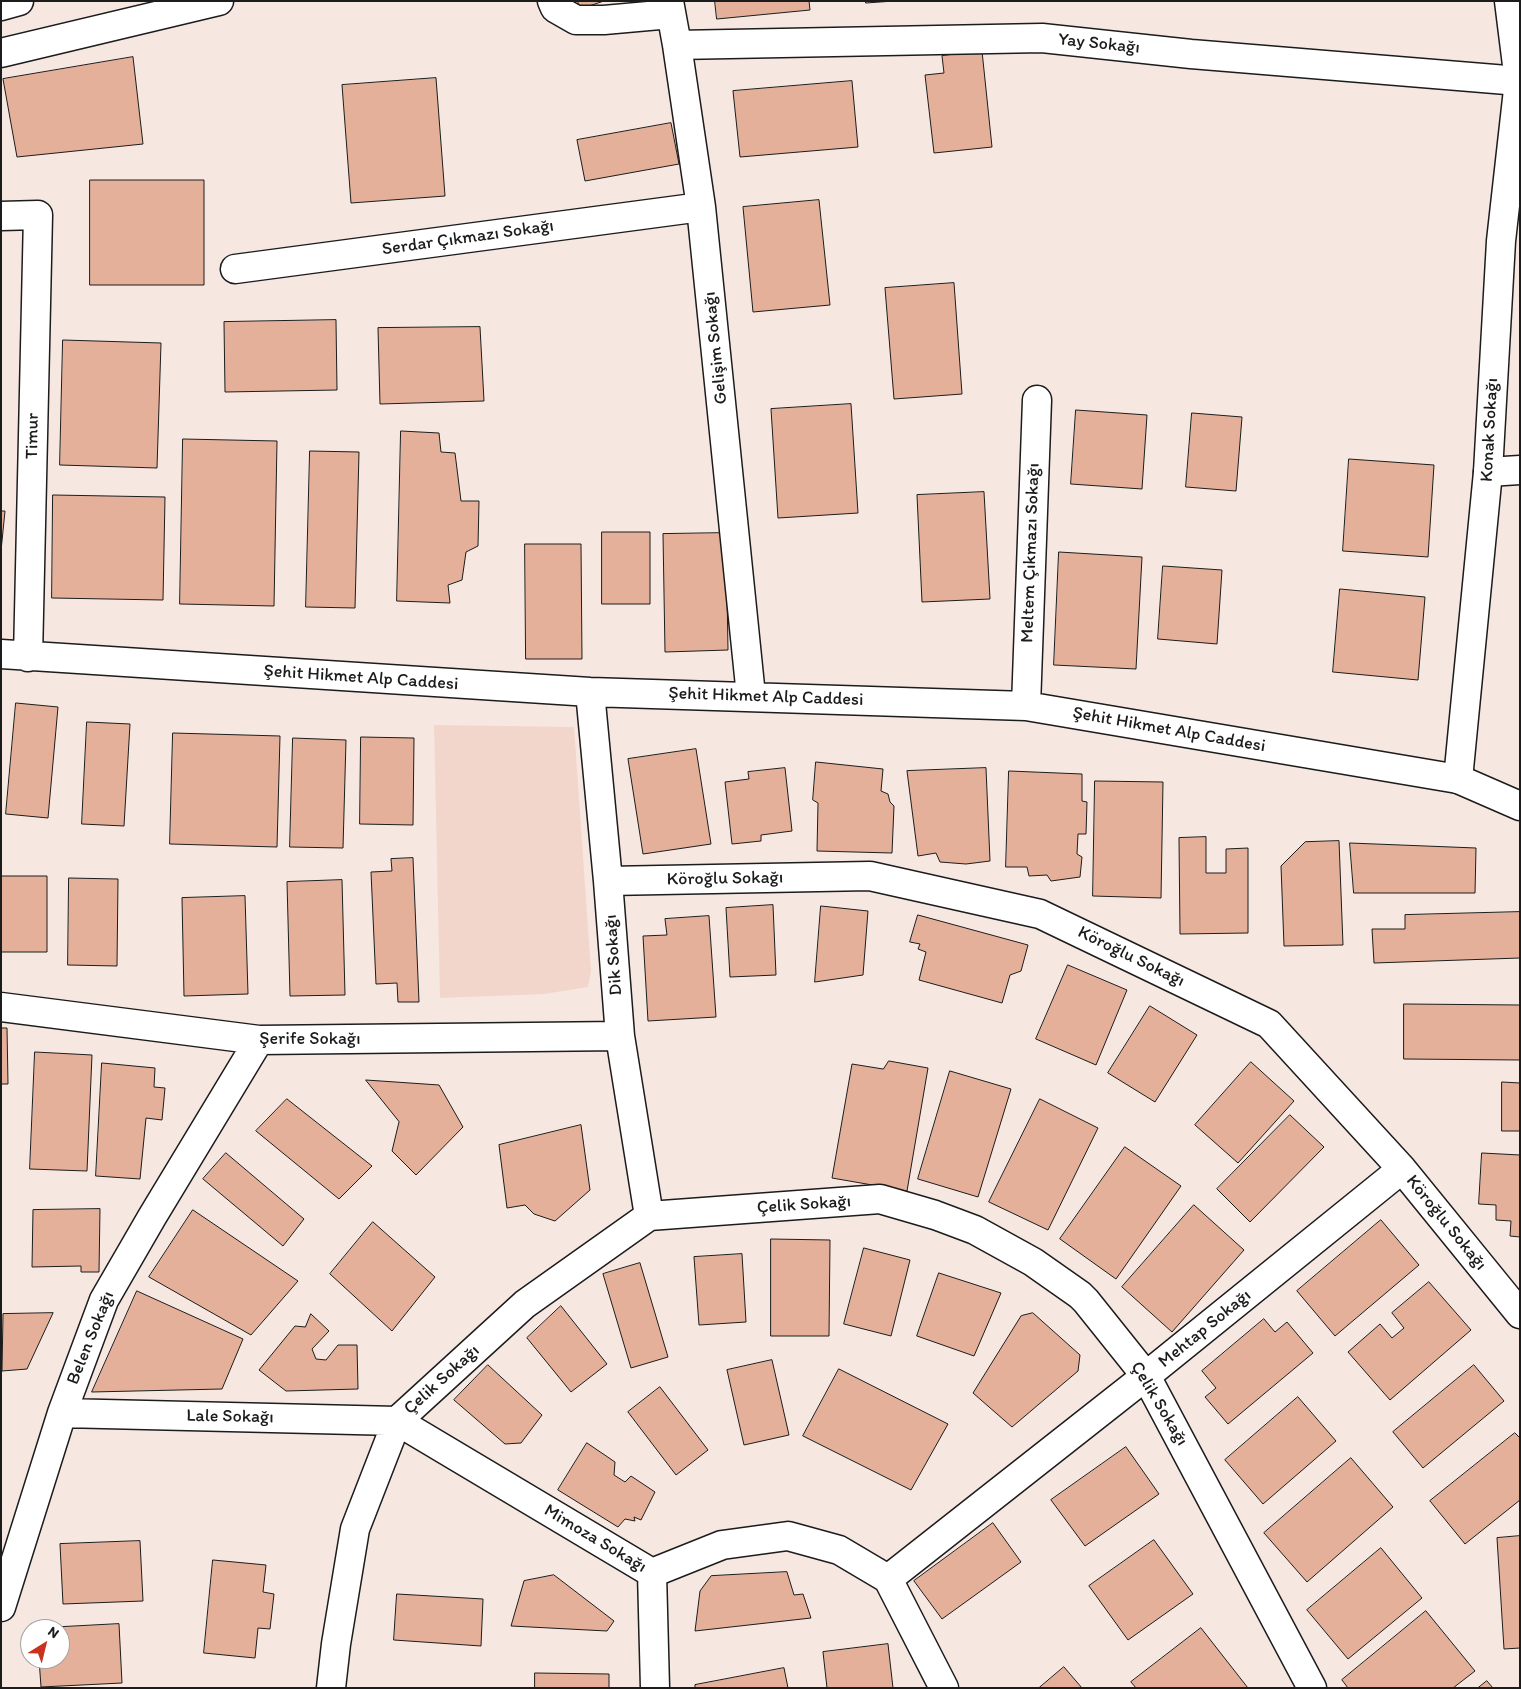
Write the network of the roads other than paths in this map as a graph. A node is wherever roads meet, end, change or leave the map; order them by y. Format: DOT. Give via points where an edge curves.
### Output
graph roads {
  1 [pos="19,1"];
  2 [pos="219,1"];
  3 [pos="552,1"];
  4 [pos="1509,1"];
  5 [pos="1,6"];
  6 [pos="670,8"];
  7 [pos="678,46"];
  8 [pos="1,53"];
  9 [pos="1519,77"];
  10 [pos="701,206"];
  11 [pos="1,216"];
  12 [pos="1510,240"];
  13 [pos="235,269"];
  14 [pos="1037,400"];
  15 [pos="1520,470"];
  16 [pos="1488,472"];
  17 [pos="1,654"];
  18 [pos="28,657"];
  19 [pos="590,692"];
  20 [pos="751,696"];
  21 [pos="1026,706"];
  22 [pos="1458,779"];
  23 [pos="1520,806"];
  24 [pos="608,881"];
  25 [pos="1,1007"];
  26 [pos="620,1036"];
  27 [pos="259,1040"];
  28 [pos="1402,1169"];
  29 [pos="649,1216"];
  30 [pos="1520,1314"];
  31 [pos="1146,1376"];
  32 [pos="62,1413"];
  33 [pos="397,1421"];
  34 [pos="652,1573"];
  35 [pos="888,1578"];
  36 [pos="1,1606"];
  37 [pos="331,1688"];
  38 [pos="655,1688"];
  39 [pos="944,1688"];
  40 [pos="1312,1688"];
  1 -- 5 [label="main road"];
  2 -- 8 [label="main road"];
  3 -- 6 [label="main road" via="555,8 576,20 604,20"];
  4 -- 9 [label="main road, Konak Sokağı"];
  6 -- 7 [label="main road, Gelişim Sokağı"];
  7 -- 9 [label="main road, Yay Sokağı" via="1042,38 1190,54"];
  7 -- 10 [label="main road, Gelişim Sokağı"];
  9 -- 12 [label="main road, Konak Sokağı"];
  10 -- 13 [label="main road, Serdar Çıkmazı Sokağı"];
  10 -- 20 [label="main road, Gelişim Sokağı"];
  11 -- 18 [label="main road, Timur" via="38,215"];
  12 -- 16 [label="main road, Konak Sokağı"];
  14 -- 21 [label="main road, Meltem Çıkmazı Sokağı"];
  15 -- 16 [label="main road"];
  16 -- 22 [label="main road, Konak Sokağı"];
  17 -- 18 [label="main road, Şehit Hikmet Alp Caddesi"];
  18 -- 19 [label="main road, Şehit Hikmet Alp Caddesi"];
  19 -- 20 [label="main road, Şehit Hikmet Alp Caddesi"];
  19 -- 24 [label="main road, Dik Sokağı"];
  20 -- 21 [label="main road, Şehit Hikmet Alp Caddesi"];
  21 -- 22 [label="main road, Şehit Hikmet Alp Caddesi"];
  22 -- 23 [label="main road, Şehit Hikmet Alp Caddesi"];
  24 -- 26 [label="main road, Dik Sokağı"];
  24 -- 28 [label="main road, Köroğlu Sokağı" via="870,876 1040,914 1269,1024"];
  25 -- 27 [label="main road, Şerife Sokağı"];
  26 -- 27 [label="main road, Şerife Sokağı"];
  26 -- 29 [label="main road, Dik Sokağı"];
  27 -- 32 [label="main road, Belen Sokağı" via="104,1300"];
  28 -- 30 [label="main road, Köroğlu Sokağı"];
  28 -- 31 [label="main road, Mehtap Sokağı"];
  29 -- 31 [label="main road, Çelik Sokağı" via="880,1199 935,1215 975,1230 1033,1262 1080,1295"];
  29 -- 33 [label="main road, Çelik Sokağı" via="525,1304"];
  31 -- 35 [label="main road, Mehtap Sokağı"];
  31 -- 40 [label="main road, Çelik Sokağı"];
  32 -- 33 [label="main road, Lale Sokağı"];
  32 -- 36 [label="main road, Belen Sokağı"];
  33 -- 34 [label="main road, Mimoza Sokağı"];
  33 -- 37 [label="main road, Çelik Sokağı" via="356,1529"];
  34 -- 35 [label="main road, Mimoza Sokağı" via="722,1545 788,1536 839,1550"];
  34 -- 38 [label="main road"];
  35 -- 39 [label="main road"];
}
